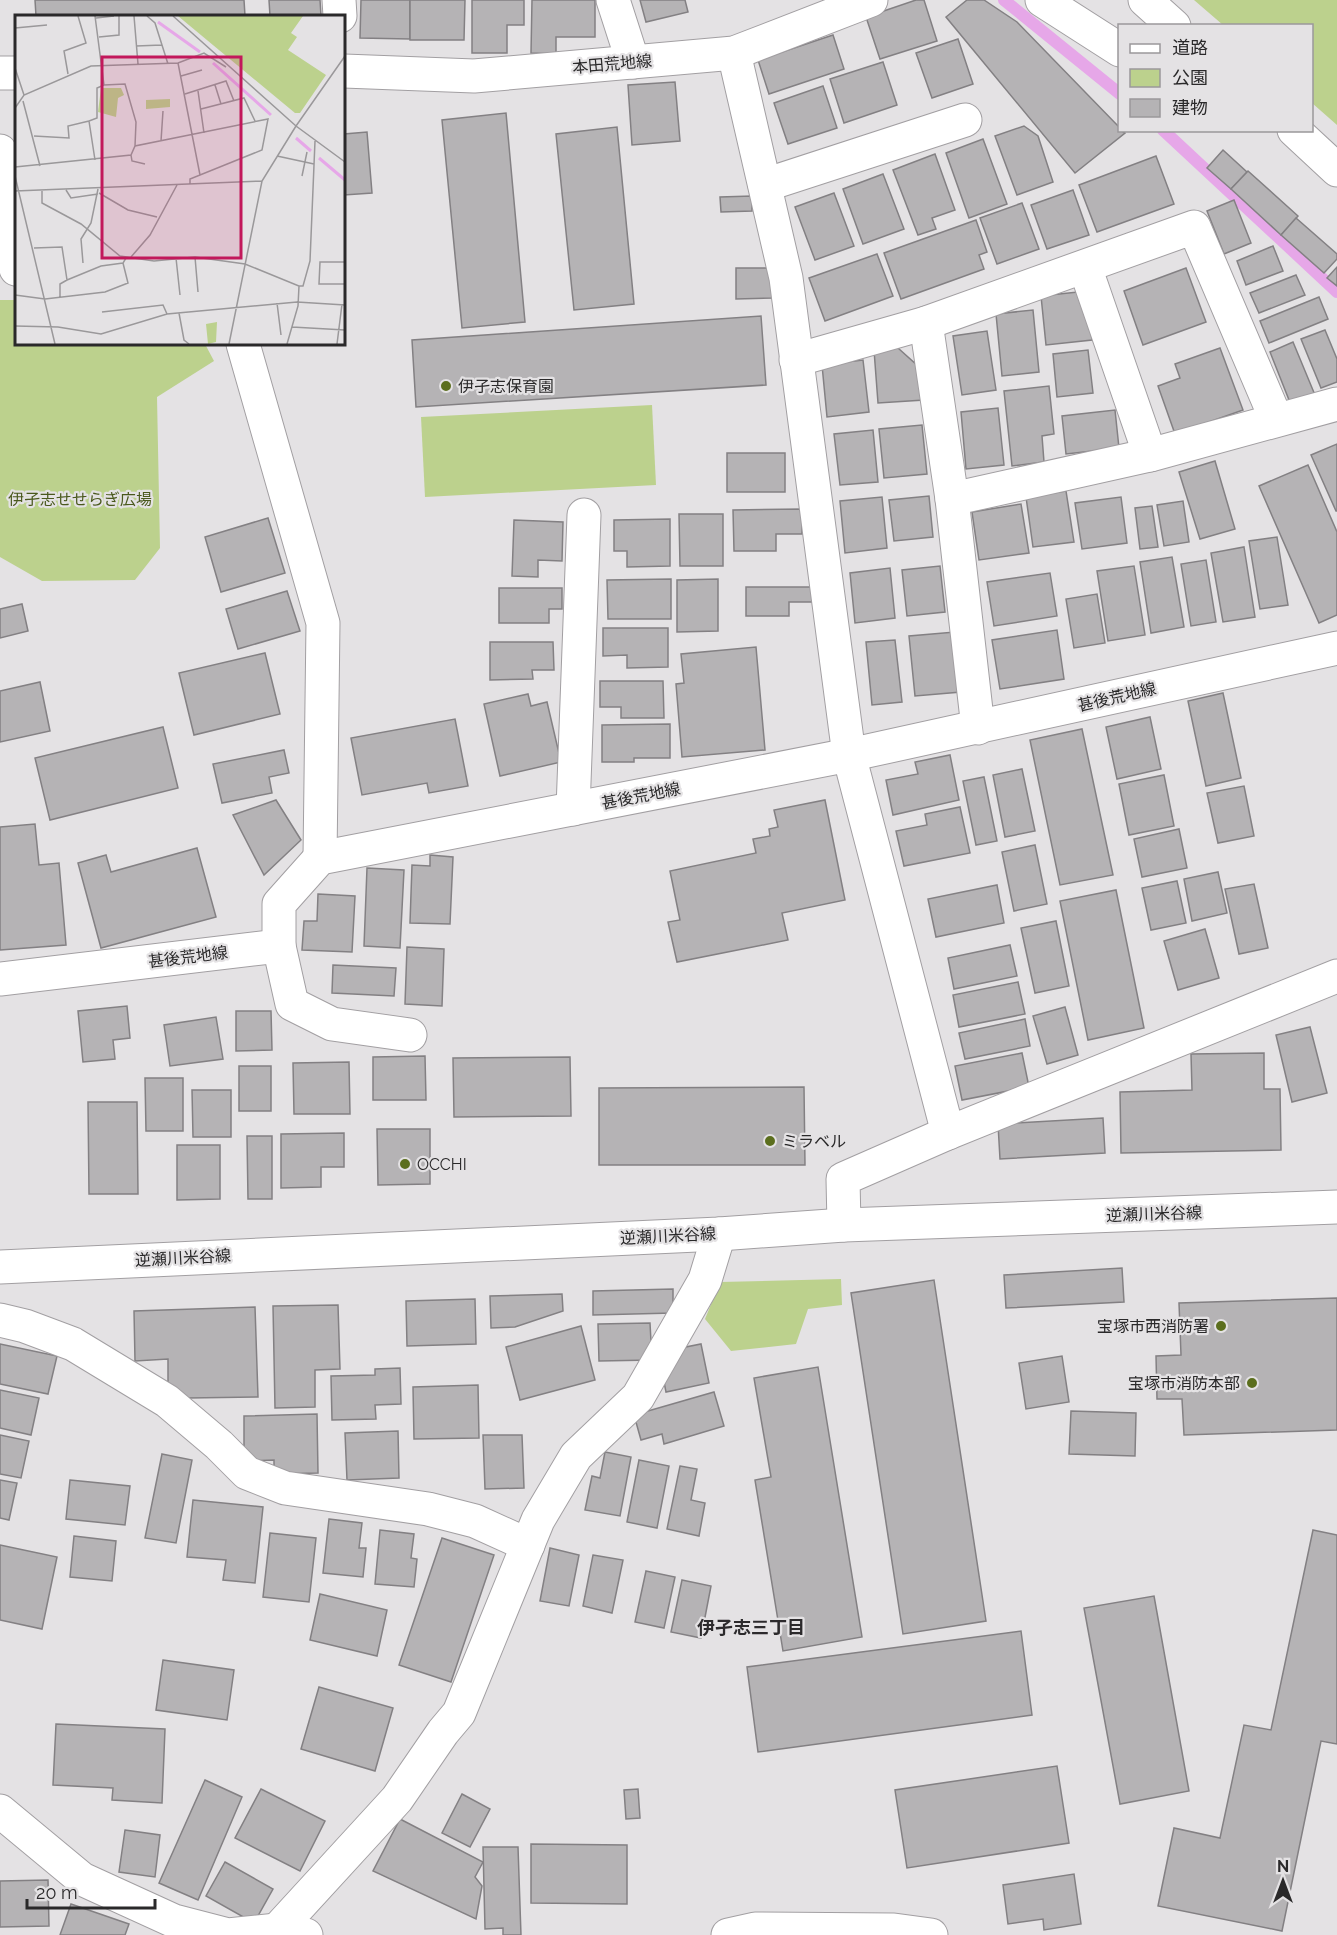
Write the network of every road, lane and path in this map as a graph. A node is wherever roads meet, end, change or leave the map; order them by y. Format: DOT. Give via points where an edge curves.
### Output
graph roads {
  1 [pos="339,0"];
  2 [pos="614,0"];
  3 [pos="871,0"];
  4 [pos="1042,0"];
  5 [pos="1145,0"];
  6 [pos="340,15"];
  7 [pos="1172,24"];
  8 [pos="1118,49"];
  9 [pos="734,53"];
  10 [pos="633,62"];
  11 [pos="345,71"];
  12 [pos="965,120"];
  13 [pos="1296,132"];
  14 [pos="0,151"];
  15 [pos="1337,170"];
  16 [pos="765,184"];
  17 [pos="15,263"];
  18 [pos="1085,267"];
  19 [pos="15,270"];
  20 [pos="0,277"];
  21 [pos="926,323"];
  22 [pos="243,345"];
  23 [pos="796,360"];
  24 [pos="1337,404"];
  25 [pos="1276,419"];
  26 [pos="1150,455"];
  27 [pos="952,499"];
  28 [pos="584,515"];
  29 [pos="1337,648"];
  30 [pos="978,728"];
  31 [pos="849,755"];
  32 [pos="573,809"];
  33 [pos="320,858"];
  34 [pos="279,946"];
  35 [pos="1337,976"];
  36 [pos="0,979"];
  37 [pos="410,1035"];
  38 [pos="948,1133"];
  39 [pos="1337,1207"];
  40 [pos="844,1225"];
  41 [pos="719,1234"];
  42 [pos="0,1267"];
  43 [pos="0,1320"];
  44 [pos="528,1545"];
  45 [pos="0,1811"];
  46 [pos="292,1933"];
  47 [pos="894,1933"];
  48 [pos="729,1935"];
  49 [pos="932,1935"];
  1 -- 6 [label="street"];
  2 -- 10 [label="street"];
  3 -- 9 [label="street, 本田荒地線"];
  4 -- 8 [label="street"];
  5 -- 7 [label="street"];
  9 -- 10 [label="street, 本田荒地線"];
  9 -- 16 [label="street"];
  10 -- 11 [label="street, 本田荒地線" via="474,76"];
  12 -- 16 [label="street"];
  13 -- 15 [label="street"];
  14 -- 17 [label="street"];
  16 -- 23 [label="street" via="786,278"];
  18 -- 21 [label="street"];
  18 -- 25 [label="street" via="1194,227"];
  18 -- 26 [label="street"];
  19 -- 20 [label="street"];
  21 -- 23 [label="street"];
  21 -- 27 [label="street"];
  22 -- 33 [label="street" via="323,623"];
  23 -- 31 [label="street"];
  24 -- 25 [label="street"];
  25 -- 26 [label="street"];
  26 -- 27 [label="street"];
  27 -- 30 [label="street"];
  28 -- 32 [label="street"];
  29 -- 30 [label="street, 甚後荒地線"];
  30 -- 31 [label="street, 甚後荒地線"];
  31 -- 32 [label="street, 甚後荒地線"];
  31 -- 38 [label="street"];
  32 -- 33 [label="street, 甚後荒地線"];
  33 -- 34 [label="street" via="279,904"];
  34 -- 36 [label="street, 甚後荒地線"];
  34 -- 37 [label="street" via="292,1004 332,1024"];
  35 -- 38 [label="street"];
  38 -- 40 [label="street" via="843,1179"];
  39 -- 40 [label="street, 逆瀬川米谷線"];
  40 -- 41 [label="street, 逆瀬川米谷線"];
  41 -- 42 [label="street, 逆瀬川米谷線"];
  41 -- 44 [label="street" via="705,1280 638,1397 576,1456 538,1520"];
  43 -- 44 [label="street" via="73,1344 167,1401 247,1473 285,1488 466,1518"];
  44 -- 46 [label="street" via="459,1713"];
  45 -- 46 [label="street" via="82,1879 174,1921 228,1935"];
  47 -- 48 [label="street" via="755,1929"];
  47 -- 49 [label="street"];
}
